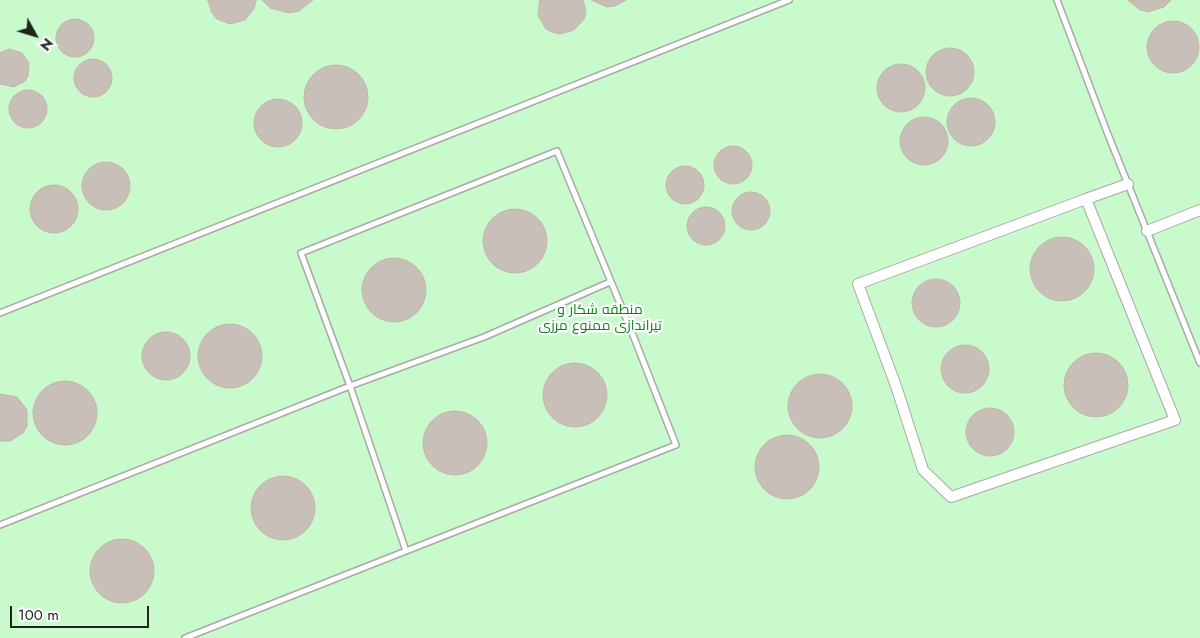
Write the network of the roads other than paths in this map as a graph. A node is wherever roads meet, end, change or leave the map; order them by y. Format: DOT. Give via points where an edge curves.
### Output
graph roads {
  1 [pos="789,0"];
  2 [pos="1057,0"];
  3 [pos="1128,184"];
  4 [pos="1086,199"];
  5 [pos="1200,210"];
  6 [pos="1147,231"];
  7 [pos="610,282"];
  8 [pos="0,313"];
  9 [pos="1200,362"];
  10 [pos="350,386"];
  11 [pos="0,525"];
  12 [pos="406,551"];
  13 [pos="185,638"];
  1 -- 8 [label="lane"];
  2 -- 3 [label="lane"];
  3 -- 4 [label="street"];
  3 -- 6 [label="lane"];
  4 -- 4 [label="street" via="1175,420 951,497 923,470 858,284"];
  5 -- 6 [label="street"];
  6 -- 9 [label="lane"];
  7 -- 10 [label="lane" via="484,337"];
  7 -- 10 [label="lane" via="557,151 301,253"];
  7 -- 12 [label="lane" via="676,445"];
  10 -- 11 [label="lane"];
  10 -- 12 [label="lane"];
  12 -- 13 [label="lane"];
}
